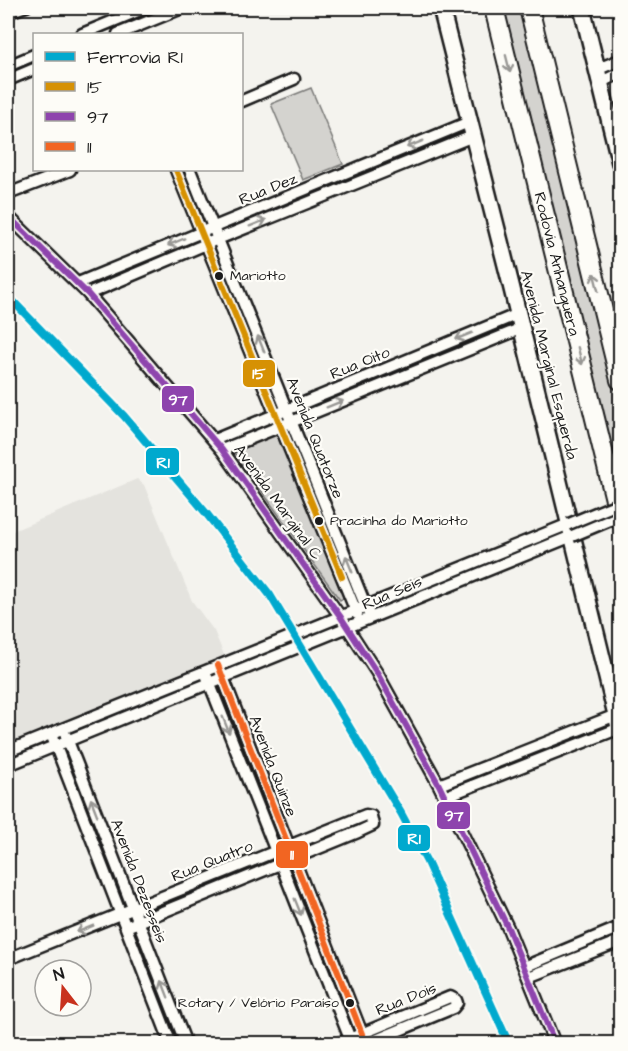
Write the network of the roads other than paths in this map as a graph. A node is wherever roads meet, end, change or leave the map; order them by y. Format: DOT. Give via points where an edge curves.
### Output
graph roads {
  1 [pos="28,8"];
  2 [pos="145,8"];
  3 [pos="182,8"];
  4 [pos="441,8"];
  5 [pos="494,8"];
  6 [pos="529,8"];
  7 [pos="582,8"];
  8 [pos="8,12"];
  9 [pos="127,15"];
  10 [pos="116,20"];
  11 [pos="133,31"];
  12 [pos="84,33"];
  13 [pos="120,33"];
  14 [pos="33,55"];
  15 [pos="621,60"];
  16 [pos="8,66"];
  17 [pos="33,69"];
  18 [pos="621,74"];
  19 [pos="599,76"];
  20 [pos="294,79"];
  21 [pos="8,80"];
  22 [pos="243,101"];
  23 [pos="471,129"];
  24 [pos="621,163"];
  25 [pos="67,171"];
  26 [pos="176,171"];
  27 [pos="190,171"];
  28 [pos="8,194"];
  29 [pos="8,216"];
  30 [pos="213,227"];
  31 [pos="201,232"];
  32 [pos="218,238"];
  33 [pos="206,244"];
  34 [pos="78,283"];
  35 [pos="88,294"];
  36 [pos="520,321"];
  37 [pos="621,380"];
  38 [pos="287,409"];
  39 [pos="275,415"];
  40 [pos="292,422"];
  41 [pos="280,427"];
  42 [pos="214,440"];
  43 [pos="222,450"];
  44 [pos="621,503"];
  45 [pos="621,518"];
  46 [pos="571,530"];
  47 [pos="360,608"];
  48 [pos="340,616"];
  49 [pos="365,620"];
  50 [pos="348,628"];
  51 [pos="218,666"];
  52 [pos="205,671"];
  53 [pos="223,678"];
  54 [pos="209,683"];
  55 [pos="619,725"];
  56 [pos="63,729"];
  57 [pos="51,734"];
  58 [pos="68,741"];
  59 [pos="55,746"];
  60 [pos="8,751"];
  61 [pos="8,765"];
  62 [pos="439,785"];
  63 [pos="444,797"];
  64 [pos="353,820"];
  65 [pos="358,832"];
  66 [pos="288,847"];
  67 [pos="277,851"];
  68 [pos="293,859"];
  69 [pos="281,864"];
  70 [pos="134,909"];
  71 [pos="121,914"];
  72 [pos="139,922"];
  73 [pos="126,927"];
  74 [pos="621,927"];
  75 [pos="621,941"];
  76 [pos="8,959"];
  77 [pos="526,972"];
  78 [pos="351,1041"];
  79 [pos="365,1041"];
  80 [pos="171,1044"];
  81 [pos="186,1044"];
  82 [pos="337,1044"];
  83 [pos="555,1044"];
  1 -- 8 [label="lane"];
  2 -- 9 [label="street"];
  3 -- 11 [label="street"];
  4 -- 23 [label="main road, Avenida Marginal Esquerda"];
  5 -- 45 [label="highway, Rodovia Anhanguera, one-way"];
  37 -- 6 [label="highway, Rodovia Anhanguera, one-way"];
  7 -- 19 [label="main road"];
  9 -- 10 [label="street"];
  9 -- 11 [label="street"];
  10 -- 12 [label="street"];
  10 -- 13 [label="street"];
  14 -- 16 [label="street"];
  15 -- 19 [label="street"];
  17 -- 21 [label="street"];
  18 -- 19 [label="street"];
  19 -- 24 [label="main road"];
  20 -- 22 [label="street"];
  23 -- 30 [label="street, Rua Dez, one-way"];
  32 -- 23 [label="street, Rua Dez, one-way"];
  23 -- 36 [label="main road, Avenida Marginal Esquerda"];
  25 -- 28 [label="street"];
  26 -- 31 [label="street, Avenida Quatorze"];
  27 -- 30 [label="street, Avenida Quatorze"];
  29 -- 34 [label="street, Avenida Marginal C"];
  30 -- 31 [label="street, Rua Dez"];
  30 -- 32 [label="street, Avenida Quatorze"];
  31 -- 33 [label="street, Avenida Quatorze"];
  31 -- 34 [label="street, Rua Dez, one-way"];
  32 -- 33 [label="street, Rua Dez"];
  38 -- 32 [label="street, Avenida Quatorze, one-way"];
  33 -- 35 [label="street, Rua Dez"];
  33 -- 39 [label="street, Avenida Quatorze"];
  34 -- 35 [label="street, Avenida Marginal C"];
  35 -- 42 [label="street, Avenida Marginal C"];
  36 -- 38 [label="street, Rua Oito, one-way"];
  40 -- 36 [label="street, Rua Oito, one-way"];
  36 -- 46 [label="main road, Avenida Marginal Esquerda"];
  38 -- 39 [label="street, Rua Oito"];
  38 -- 40 [label="street, Avenida Quatorze"];
  39 -- 41 [label="street, Avenida Quatorze"];
  39 -- 42 [label="street, Rua Oito"];
  40 -- 41 [label="street, Rua Oito"];
  47 -- 40 [label="street, Avenida Quatorze, one-way"];
  41 -- 43 [label="street, Rua Oito"];
  41 -- 47 [label="street, Avenida Quatorze"];
  42 -- 43 [label="street, Avenida Marginal C"];
  43 -- 48 [label="street, Avenida Marginal C"];
  44 -- 46 [label="street, Rua Seis, bridge"];
  45 -- 46 [label="street, Rua Seis, bridge"];
  46 -- 47 [label="street, Rua Seis"];
  46 -- 49 [label="street, Rua Seis"];
  46 -- 55 [label="main road, Avenida Marginal Esquerda"];
  47 -- 48 [label="street, Rua Seis"];
  47 -- 49 [label="street, Avenida Quatorze"];
  48 -- 50 [label="street, Avenida Marginal C"];
  48 -- 51 [label="street, Rua Seis"];
  49 -- 50 [label="street, Rua Seis"];
  50 -- 53 [label="street, Rua Seis"];
  50 -- 62 [label="street, Avenida Marginal C"];
  51 -- 52 [label="street, Rua Seis"];
  51 -- 53 [label="street, Avenida Quinze"];
  52 -- 54 [label="street, Avenida Quinze"];
  52 -- 56 [label="street, Rua Seis"];
  53 -- 54 [label="street, Rua Seis"];
  53 -- 66 [label="street, Avenida Quinze"];
  54 -- 58 [label="street, Rua Seis"];
  54 -- 67 [label="street, Avenida Quinze, one-way"];
  55 -- 62 [label="street"];
  55 -- 63 [label="street"];
  56 -- 57 [label="street, Rua Seis"];
  56 -- 58 [label="street, Avenida Dezesseis"];
  57 -- 59 [label="street, Avenida Dezesseis"];
  57 -- 60 [label="street, Rua Seis"];
  58 -- 59 [label="street, Rua Seis"];
  70 -- 58 [label="street, Avenida Dezesseis, one-way"];
  59 -- 61 [label="street, Rua Seis"];
  59 -- 71 [label="street, Avenida Dezesseis"];
  62 -- 63 [label="street, Avenida Marginal C"];
  63 -- 77 [label="street, Avenida Marginal C"];
  64 -- 65 [label="street"];
  64 -- 65 [label="street" via="371,816 373,825"];
  64 -- 66 [label="street, Rua Quatro"];
  65 -- 68 [label="street, Rua Quatro"];
  66 -- 67 [label="street, Rua Quatro"];
  66 -- 68 [label="street, Avenida Quinze"];
  67 -- 69 [label="street, Avenida Quinze"];
  67 -- 70 [label="street, Rua Quatro"];
  68 -- 69 [label="street, Rua Quatro"];
  68 -- 79 [label="street, Avenida Quinze"];
  69 -- 72 [label="street, Rua Quatro"];
  69 -- 78 [label="street, Avenida Quinze, one-way"];
  70 -- 71 [label="street, Rua Quatro"];
  70 -- 72 [label="street, Avenida Dezesseis"];
  71 -- 73 [label="street, Avenida Dezesseis"];
  71 -- 76 [label="street, Rua Quatro, one-way"];
  72 -- 73 [label="street, Rua Quatro"];
  81 -- 72 [label="street, Avenida Dezesseis, one-way"];
  73 -- 80 [label="street, Avenida Dezesseis"];
  74 -- 77 [label="street"];
  75 -- 77 [label="street"];
  77 -- 83 [label="street, Avenida Marginal C"];
  78 -- 79 [label="street, Rua Dois"];
  78 -- 82 [label="street, Rua Dois"];
  79 -- 79 [label="street, Rua Dois" via="453,1008 456,1000 450,997"];
}
